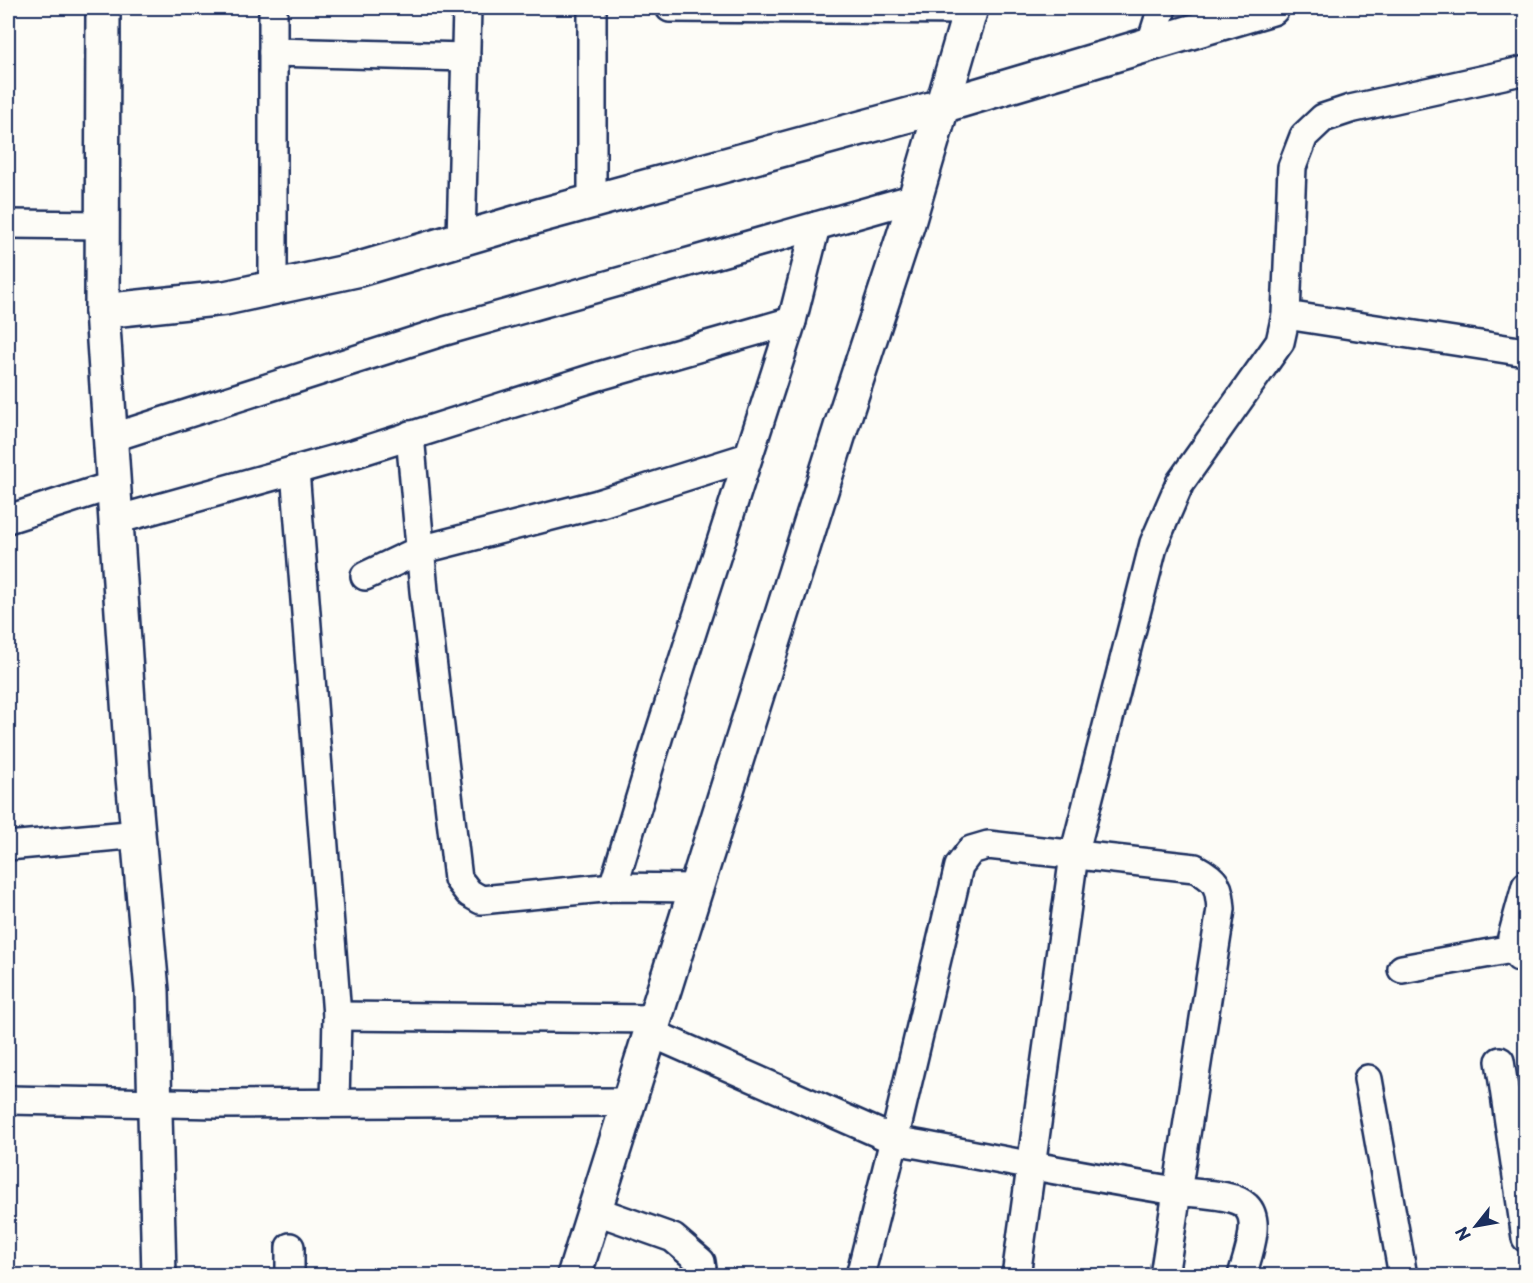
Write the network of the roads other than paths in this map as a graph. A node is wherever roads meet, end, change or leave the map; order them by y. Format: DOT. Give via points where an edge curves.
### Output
graph roads {
  1 [pos="103,8"];
  2 [pos="273,8"];
  3 [pos="467,8"];
  4 [pos="592,8"];
  5 [pos="670,8"];
  6 [pos="723,8"];
  7 [pos="1162,8"];
  8 [pos="971,9"];
  9 [pos="1257,10"];
  10 [pos="1151,43"];
  11 [pos="273,52"];
  12 [pos="466,57"];
  13 [pos="1526,70"];
  14 [pos="942,106"];
  15 [pos="918,190"];
  16 [pos="592,201"];
  17 [pos="8,224"];
  18 [pos="102,225"];
  19 [pos="816,226"];
  20 [pos="461,239"];
  21 [pos="273,288"];
  22 [pos="102,311"];
  23 [pos="1286,315"];
  24 [pos="792,321"];
  25 [pos="1519,351"];
  26 [pos="410,435"];
  27 [pos="111,438"];
  28 [pos="748,457"];
  29 [pos="295,470"];
  30 [pos="114,486"];
  31 [pos="8,519"];
  32 [pos="116,520"];
  33 [pos="420,550"];
  34 [pos="365,576"];
  35 [pos="139,834"];
  36 [pos="8,846"];
  37 [pos="1074,855"];
  38 [pos="1526,886"];
  39 [pos="613,887"];
  40 [pos="694,888"];
  41 [pos="1519,953"];
  42 [pos="1402,969"];
  43 [pos="337,1016"];
  44 [pos="652,1025"];
  45 [pos="1500,1061"];
  46 [pos="1368,1079"];
  47 [pos="8,1100"];
  48 [pos="155,1102"];
  49 [pos="335,1102"];
  50 [pos="627,1102"];
  51 [pos="894,1140"];
  52 [pos="1030,1165"];
  53 [pos="1177,1192"];
  54 [pos="594,1210"];
  55 [pos="1526,1238"];
  56 [pos="290,1247"];
  57 [pos="159,1275"];
  58 [pos="290,1275"];
  59 [pos="573,1275"];
  60 [pos="703,1275"];
  61 [pos="860,1275"];
  62 [pos="1016,1275"];
  63 [pos="1164,1275"];
  64 [pos="1242,1275"];
  65 [pos="1403,1275"];
  1 -- 18 [label="street"];
  2 -- 11 [label="street"];
  3 -- 12 [label="street"];
  4 -- 16 [label="street"];
  5 -- 6 [label="street"];
  6 -- 8 [label="street"];
  7 -- 10 [label="street"];
  8 -- 14 [label="street"];
  9 -- 10 [label="street"];
  10 -- 14 [label="street"];
  11 -- 12 [label="street"];
  11 -- 21 [label="street"];
  12 -- 20 [label="street"];
  13 -- 23 [label="street" via="1350,109 1323,118 1304,136 1292,167"];
  14 -- 15 [label="street"];
  14 -- 16 [label="street"];
  15 -- 19 [label="street"];
  15 -- 40 [label="street"];
  16 -- 20 [label="street"];
  17 -- 18 [label="street"];
  18 -- 22 [label="street"];
  19 -- 24 [label="street"];
  19 -- 27 [label="street" via="445,331"];
  20 -- 21 [label="street" via="356,270"];
  21 -- 22 [label="street" via="225,298"];
  22 -- 27 [label="street"];
  23 -- 25 [label="street"];
  23 -- 37 [label="street" via="1280,342 1180,483 1154,543"];
  24 -- 26 [label="street" via="599,375"];
  24 -- 28 [label="street"];
  26 -- 29 [label="street"];
  26 -- 33 [label="street"];
  27 -- 30 [label="street"];
  28 -- 33 [label="street" via="598,504"];
  28 -- 39 [label="street"];
  29 -- 32 [label="street"];
  29 -- 43 [label="street"];
  30 -- 31 [label="street"];
  30 -- 32 [label="street"];
  32 -- 35 [label="street"];
  33 -- 34 [label="street"];
  33 -- 39 [label="street" via="458,879 481,900"];
  35 -- 36 [label="street"];
  35 -- 48 [label="street" via="152,991"];
  37 -- 51 [label="street" via="988,845 971,850 958,866"];
  37 -- 52 [label="street"];
  37 -- 53 [label="street" via="1195,868 1212,878 1219,890 1221,909"];
  38 -- 41 [label="street" via="1512,936"];
  39 -- 40 [label="street"];
  40 -- 44 [label="street"];
  41 -- 42 [label="street"];
  43 -- 44 [label="street"];
  43 -- 49 [label="street"];
  44 -- 50 [label="street"];
  44 -- 51 [label="street"];
  45 -- 55 [label="street"];
  46 -- 65 [label="street"];
  47 -- 48 [label="street"];
  48 -- 49 [label="street"];
  48 -- 57 [label="street"];
  49 -- 50 [label="street"];
  50 -- 54 [label="street"];
  51 -- 52 [label="street"];
  51 -- 61 [label="street"];
  52 -- 53 [label="street"];
  52 -- 62 [label="street"];
  53 -- 63 [label="street"];
  53 -- 64 [label="street" via="1234,1199 1246,1206 1254,1231"];
  54 -- 59 [label="street"];
  54 -- 60 [label="street" via="673,1238 701,1262"];
  56 -- 58 [label="street"];
}
